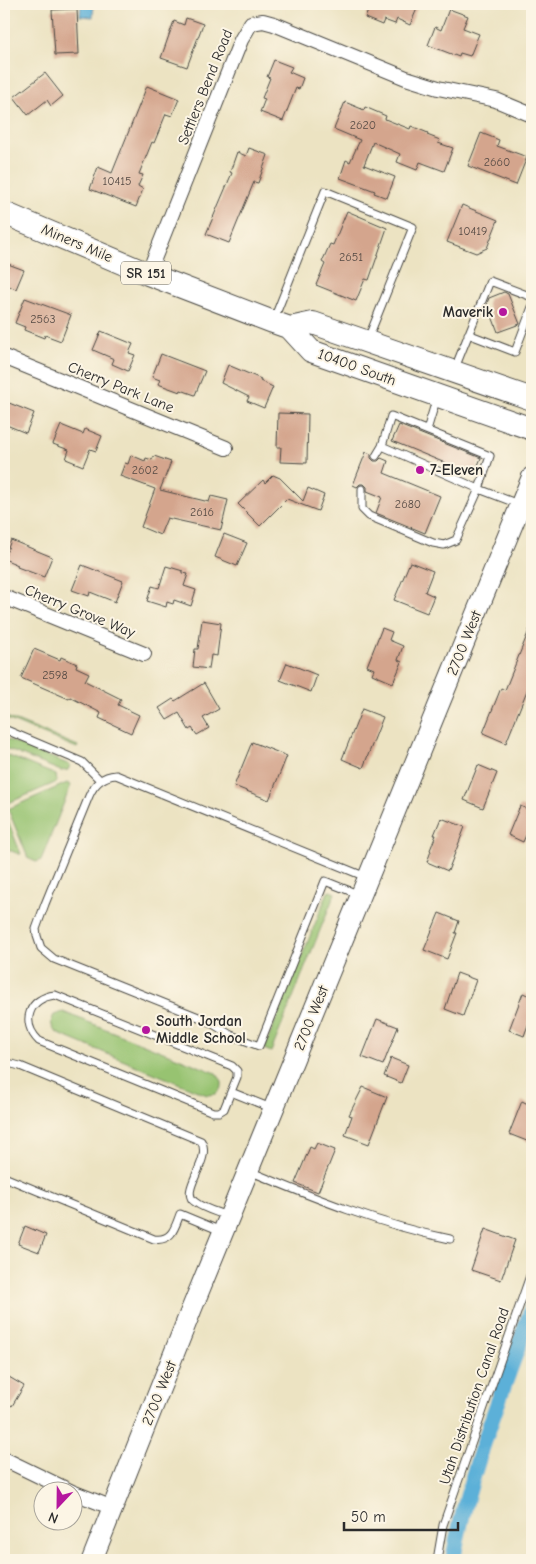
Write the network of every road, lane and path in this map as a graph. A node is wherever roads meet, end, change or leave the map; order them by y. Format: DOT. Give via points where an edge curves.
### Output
graph roads {
  1 [pos="532,115"];
  2 [pos="4,212"];
  3 [pos="148,274"];
  4 [pos="532,297"];
  5 [pos="532,307"];
  6 [pos="281,325"];
  7 [pos="468,334"];
  8 [pos="367,342"];
  9 [pos="4,357"];
  10 [pos="454,371"];
  11 [pos="438,396"];
  12 [pos="532,398"];
  13 [pos="532,429"];
  14 [pos="427,430"];
  15 [pos="382,446"];
  16 [pos="226,448"];
  17 [pos="376,456"];
  18 [pos="532,477"];
  19 [pos="362,489"];
  20 [pos="479,489"];
  21 [pos="520,506"];
  22 [pos="4,598"];
  23 [pos="144,654"];
  24 [pos="4,729"];
  25 [pos="100,780"];
  26 [pos="365,887"];
  27 [pos="4,1064"];
  28 [pos="231,1092"];
  29 [pos="274,1109"];
  30 [pos="248,1171"];
  31 [pos="4,1178"];
  32 [pos="227,1224"];
  33 [pos="450,1239"];
  34 [pos="532,1270"];
  35 [pos="4,1459"];
  36 [pos="51,1482"];
  37 [pos="82,1496"];
  38 [pos="114,1508"];
  39 [pos="92,1560"];
  40 [pos="437,1560"];
  1 -- 3 [label="street, Settlers Bend Road" via="496,100 414,80 274,24 251,23 240,40"];
  2 -- 3 [label="main road, Miners Mile / SR 151"];
  3 -- 6 [label="main road, Miners Mile / SR 151"];
  4 -- 7 [label="lane" via="490,281"];
  5 -- 7 [label="lane" via="515,352"];
  6 -- 8 [label="main road, 10400 South / SR 151" via="313,324"];
  6 -- 8 [label="lane" via="325,191 413,227"];
  6 -- 11 [label="main road, 10400 South / SR 151" via="311,351"];
  7 -- 10 [label="lane"];
  8 -- 10 [label="main road, 10400 South / SR 151"];
  9 -- 16 [label="street, Cherry Park Lane"];
  10 -- 12 [label="main road, 10400 South / SR 151"];
  11 -- 13 [label="main road, 10400 South / SR 151"];
  11 -- 14 [label="lane"];
  14 -- 15 [label="lane" via="391,416"];
  14 -- 20 [label="lane" via="490,456"];
  15 -- 17 [label="lane"];
  15 -- 20 [label="lane"];
  18 -- 21 [label="main road, 2700 West"];
  19 -- 20 [label="lane" via="362,509 369,516 444,545 456,540"];
  20 -- 21 [label="lane"];
  21 -- 26 [label="main road, 2700 West"];
  22 -- 23 [label="street, Cherry Grove Way"];
  24 -- 25 [label="lane" via="82,762"];
  25 -- 26 [label="lane" via="116,775"];
  25 -- 26 [label="lane" via="89,796 38,922 38,943 54,959 206,1020 231,1035 259,1046 325,881"];
  26 -- 29 [label="main road, 2700 West"];
  27 -- 32 [label="lane" via="20,1066 197,1139 205,1150 190,1198"];
  28 -- 28 [label="lane" via="237,1074 232,1066 55,995 41,999 31,1010 29,1024 34,1036 54,1048 216,1113 224,1109"];
  28 -- 29 [label="lane"];
  29 -- 30 [label="main road, 2700 West"];
  30 -- 32 [label="main road, 2700 West"];
  30 -- 33 [label="lane" via="322,1201"];
  31 -- 32 [label="lane" via="154,1239 170,1236 180,1214"];
  32 -- 38 [label="main road, 2700 West"];
  34 -- 40 [label="lane, Utah Distribution Canal Road" via="443,1525"];
  35 -- 36 [label="street"];
  37 -- 38 [label="street"];
  38 -- 39 [label="main road, 2700 West"];
}
